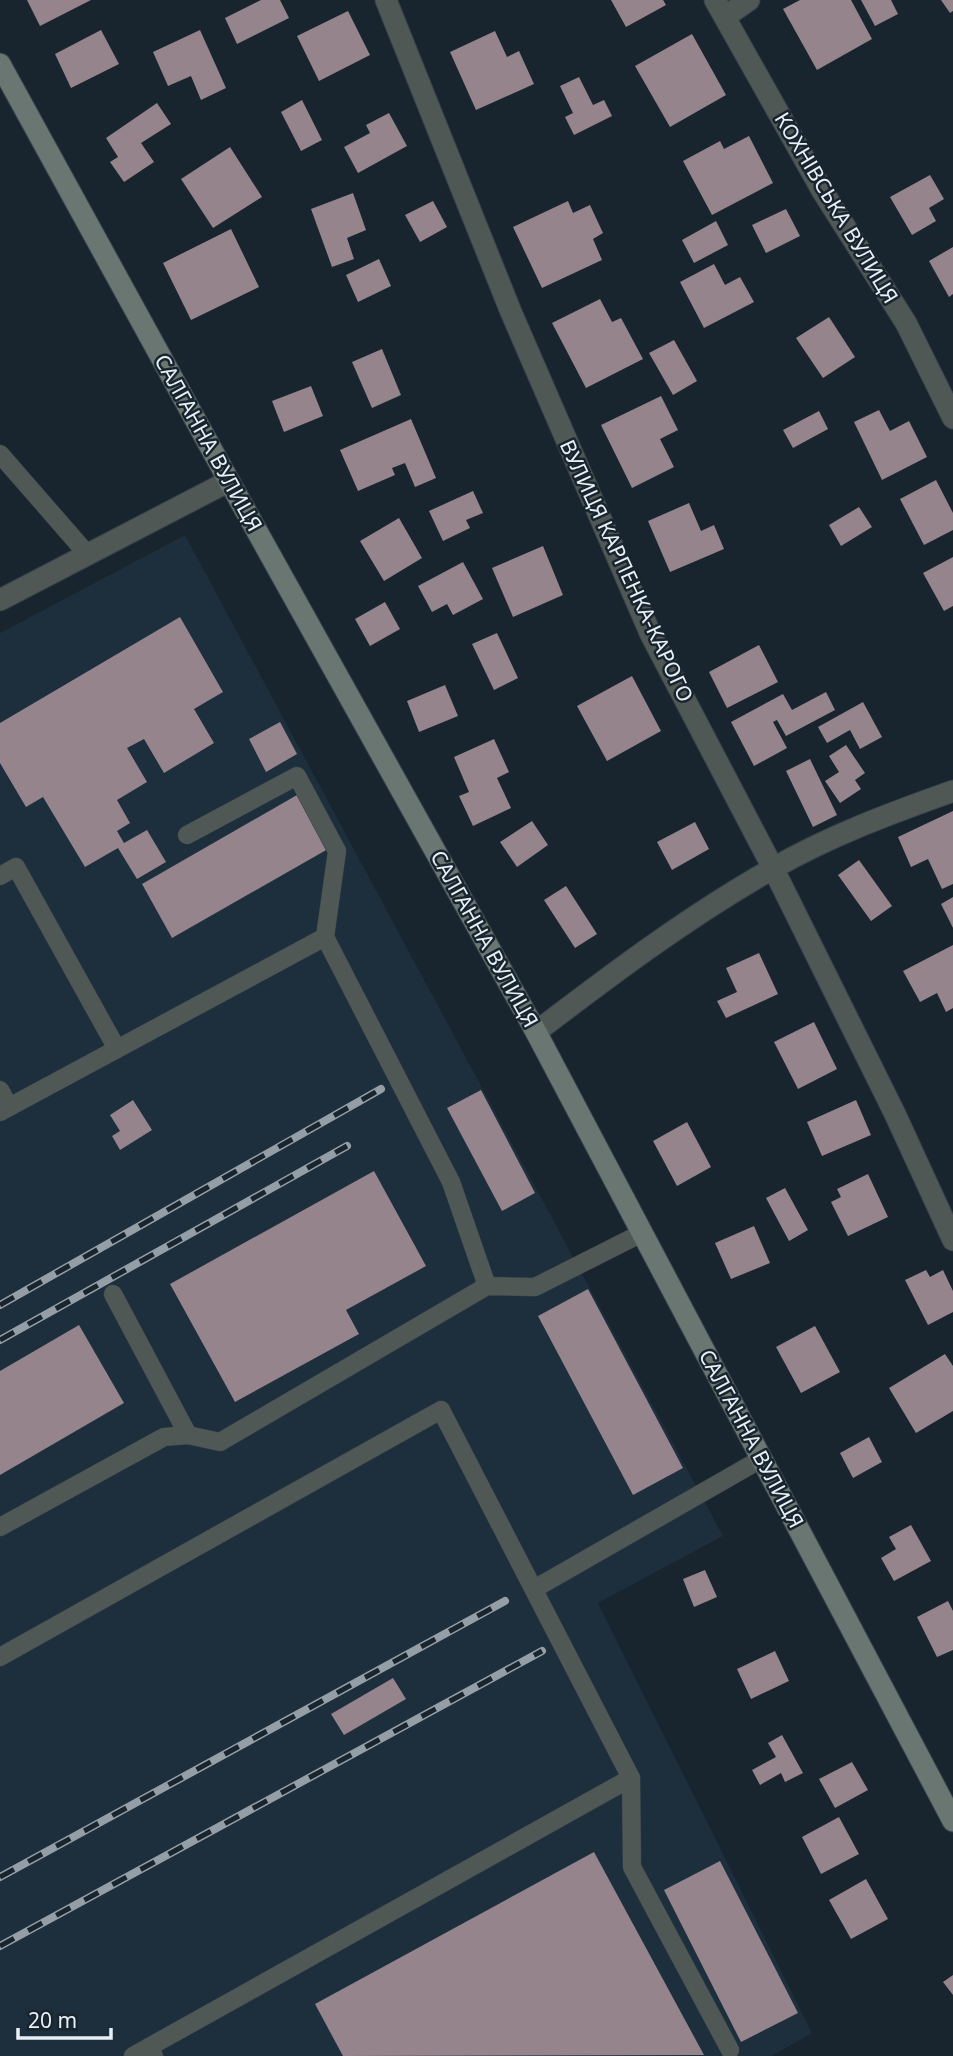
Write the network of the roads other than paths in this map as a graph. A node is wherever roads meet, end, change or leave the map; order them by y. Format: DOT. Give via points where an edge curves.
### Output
graph roads {
  1 [pos="386,0"];
  2 [pos="749,0"];
  3 [pos="720,9"];
  4 [pos="0,64"];
  5 [pos="953,418"];
  6 [pos="0,454"];
  7 [pos="229,481"];
  8 [pos="88,555"];
  9 [pos="0,600"];
  10 [pos="953,790"];
  11 [pos="187,835"];
  12 [pos="773,868"];
  13 [pos="0,876"];
  14 [pos="325,937"];
  15 [pos="536,1032"];
  16 [pos="117,1049"];
  17 [pos="0,1090"];
  18 [pos="4,1110"];
  19 [pos="642,1233"];
  20 [pos="953,1240"];
  21 [pos="487,1286"];
  22 [pos="113,1294"];
  23 [pos="188,1435"];
  24 [pos="761,1459"];
  25 [pos="0,1527"];
  26 [pos="534,1589"];
  27 [pos="0,1657"];
  28 [pos="631,1778"];
  29 [pos="953,1821"];
  30 [pos="730,2050"];
  31 [pos="152,2051"];
  32 [pos="133,2056"];
  1 -- 12 [label="street, ВУЛИЦЯ КАРПЕНКА-КАРОГО" via="511,312 651,635"];
  2 -- 3 [label="street"];
  3 -- 5 [label="street, КОХНІВСЬКА ВУЛИЦЯ" via="823,192 906,323"];
  4 -- 7 [label="street, САЛГАННА ВУЛИЦЯ"];
  6 -- 8 [label="lane"];
  7 -- 8 [label="street"];
  7 -- 15 [label="street, САЛГАННА ВУЛИЦЯ"];
  8 -- 9 [label="street"];
  10 -- 12 [label="street" via="872,820"];
  11 -- 14 [label="lane" via="297,776 337,851"];
  12 -- 15 [label="street" via="647,948"];
  12 -- 20 [label="street, ВУЛИЦЯ КАРПЕНКА-КАРОГО"];
  13 -- 16 [label="lane" via="16,867"];
  14 -- 16 [label="lane"];
  14 -- 21 [label="lane" via="451,1182"];
  15 -- 19 [label="street, САЛГАННА ВУЛИЦЯ"];
  16 -- 18 [label="lane"];
  17 -- 18 [label="lane"];
  19 -- 21 [label="lane" via="535,1287"];
  19 -- 24 [label="street, САЛГАННА ВУЛИЦЯ"];
  21 -- 23 [label="lane" via="220,1441"];
  22 -- 23 [label="lane"];
  23 -- 25 [label="lane" via="164,1437"];
  24 -- 26 [label="lane"];
  24 -- 29 [label="street, САЛГАННА ВУЛИЦЯ"];
  26 -- 27 [label="lane" via="440,1410"];
  26 -- 28 [label="lane"];
  28 -- 30 [label="lane" via="632,1867"];
  28 -- 31 [label="lane"];
  31 -- 32 [label="lane"];
}
